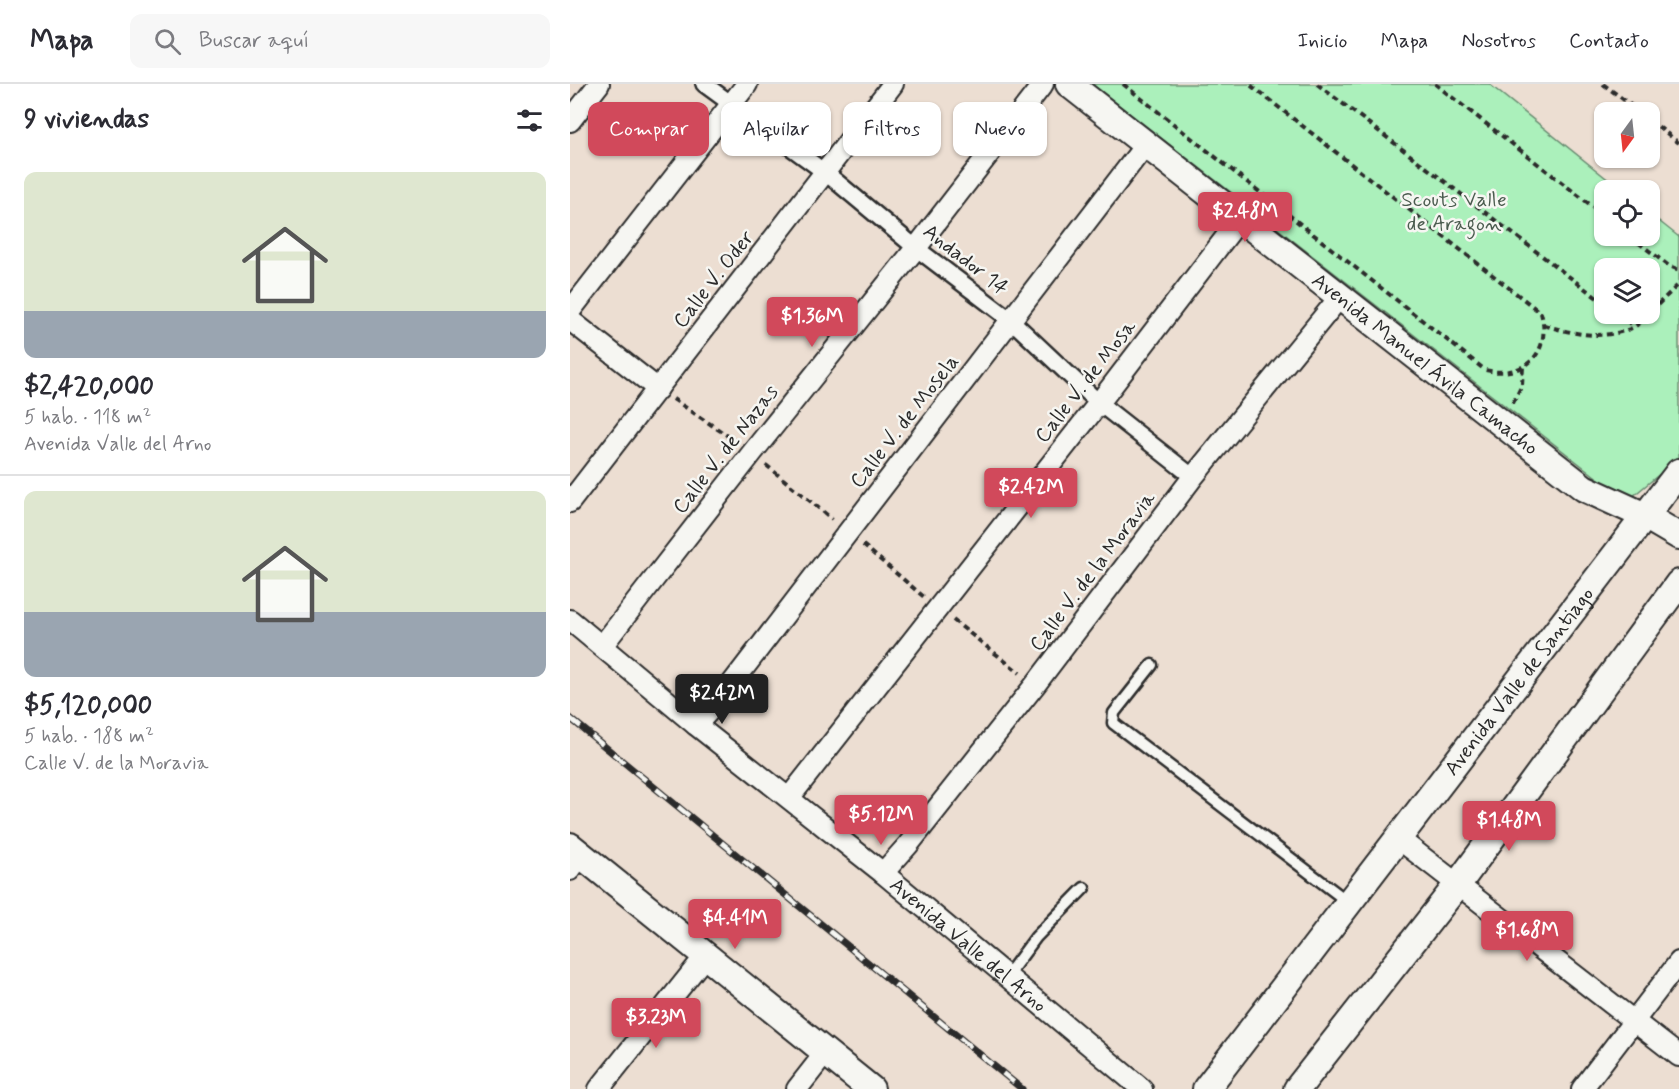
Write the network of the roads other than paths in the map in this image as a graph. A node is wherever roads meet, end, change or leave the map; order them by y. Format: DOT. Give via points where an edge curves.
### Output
graph roads {
  1 [pos="599,84"];
  2 [pos="704,84"];
  3 [pos="747,84"];
  4 [pos="893,84"];
  5 [pos="1043,84"];
  6 [pos="1069,84"];
  7 [pos="727,102"];
  8 [pos="733,102"];
  9 [pos="721,118"];
  10 [pos="570,121"];
  11 [pos="1146,144"];
  12 [pos="802,156"];
  13 [pos="826,173"];
  14 [pos="1239,219"];
  15 [pos="916,248"];
  16 [pos="1339,298"];
  17 [pos="570,311"];
  18 [pos="570,321"];
  19 [pos="1012,321"];
  20 [pos="658,389"];
  21 [pos="1099,402"];
  22 [pos="1679,472"];
  23 [pos="1193,477"];
  24 [pos="570,502"];
  25 [pos="1646,516"];
  26 [pos="1679,536"];
  27 [pos="1679,583"];
  28 [pos="570,620"];
  29 [pos="602,646"];
  30 [pos="1152,665"];
  31 [pos="696,725"];
  32 [pos="789,798"];
  33 [pos="1399,838"];
  34 [pos="574,857"];
  35 [pos="883,873"];
  36 [pos="1458,884"];
  37 [pos="1084,888"];
  38 [pos="1348,902"];
  39 [pos="706,955"];
  40 [pos="1679,962"];
  41 [pos="1006,976"];
  42 [pos="1634,1021"];
  43 [pos="826,1052"];
  44 [pos="1679,1056"];
  45 [pos="599,1089"];
  46 [pos="797,1089"];
  47 [pos="871,1089"];
  48 [pos="1142,1089"];
  49 [pos="1206,1089"];
  50 [pos="1297,1089"];
  51 [pos="1582,1089"];
  1 -- 10 [label="street"];
  2 -- 7 [label="street, Andador 14"];
  3 -- 8 [label="street"];
  4 -- 13 [label="street, Calle V. Oder"];
  5 -- 15 [label="street, Calle V. de Nazas"];
  6 -- 11 [label="street, Avenida Manuel Ávila Camacho"];
  9 -- 17 [label="street"];
  11 -- 14 [label="street, Avenida Manuel Ávila Camacho"];
  11 -- 19 [label="street, Calle V. de Mosela"];
  12 -- 13 [label="street, Andador 14"];
  13 -- 15 [label="street, Andador 14"];
  13 -- 20 [label="street, Calle V. Oder"];
  14 -- 16 [label="street, Avenida Manuel Ávila Camacho"];
  14 -- 21 [label="street, Calle V. de Mosa"];
  15 -- 19 [label="street, Andador 14"];
  15 -- 29 [label="street, Calle V. de Nazas"];
  16 -- 23 [label="street, Calle V. de la Moravia"];
  16 -- 25 [label="street, Avenida Manuel Ávila Camacho" via="1584,488"];
  18 -- 20 [label="street"];
  19 -- 21 [label="street, Andador 14"];
  19 -- 31 [label="street, Calle V. de Mosela"];
  20 -- 24 [label="street, Calle V. Oder"];
  21 -- 23 [label="street, Andador 14"];
  21 -- 32 [label="street, Calle V. de Mosa"];
  22 -- 25 [label="street, Avenida Valle de Santiago"];
  23 -- 35 [label="street, Calle V. de la Moravia" via="1035,685"];
  25 -- 26 [label="street, Avenida Manuel Ávila Camacho"];
  25 -- 33 [label="street, Avenida Valle de Santiago"];
  27 -- 36 [label="street"];
  28 -- 29 [label="street, Avenida Valle del Arno"];
  29 -- 31 [label="street, Avenida Valle del Arno"];
  30 -- 38 [label="lane" via="1114,713 1113,723"];
  31 -- 32 [label="street, Avenida Valle del Arno"];
  32 -- 35 [label="street, Avenida Valle del Arno"];
  33 -- 36 [label="street"];
  33 -- 38 [label="street, Avenida Valle de Santiago"];
  34 -- 39 [label="street"];
  35 -- 41 [label="street, Avenida Valle del Arno"];
  36 -- 42 [label="street"];
  36 -- 50 [label="street"];
  37 -- 41 [label="lane" via="1036,937"];
  38 -- 49 [label="street, Avenida Valle de Santiago"];
  39 -- 43 [label="street"];
  39 -- 45 [label="street"];
  40 -- 42 [label="street"];
  41 -- 48 [label="street, Avenida Valle del Arno"];
  42 -- 44 [label="street"];
  42 -- 51 [label="street"];
  43 -- 46 [label="street"];
  43 -- 47 [label="street"];
}
